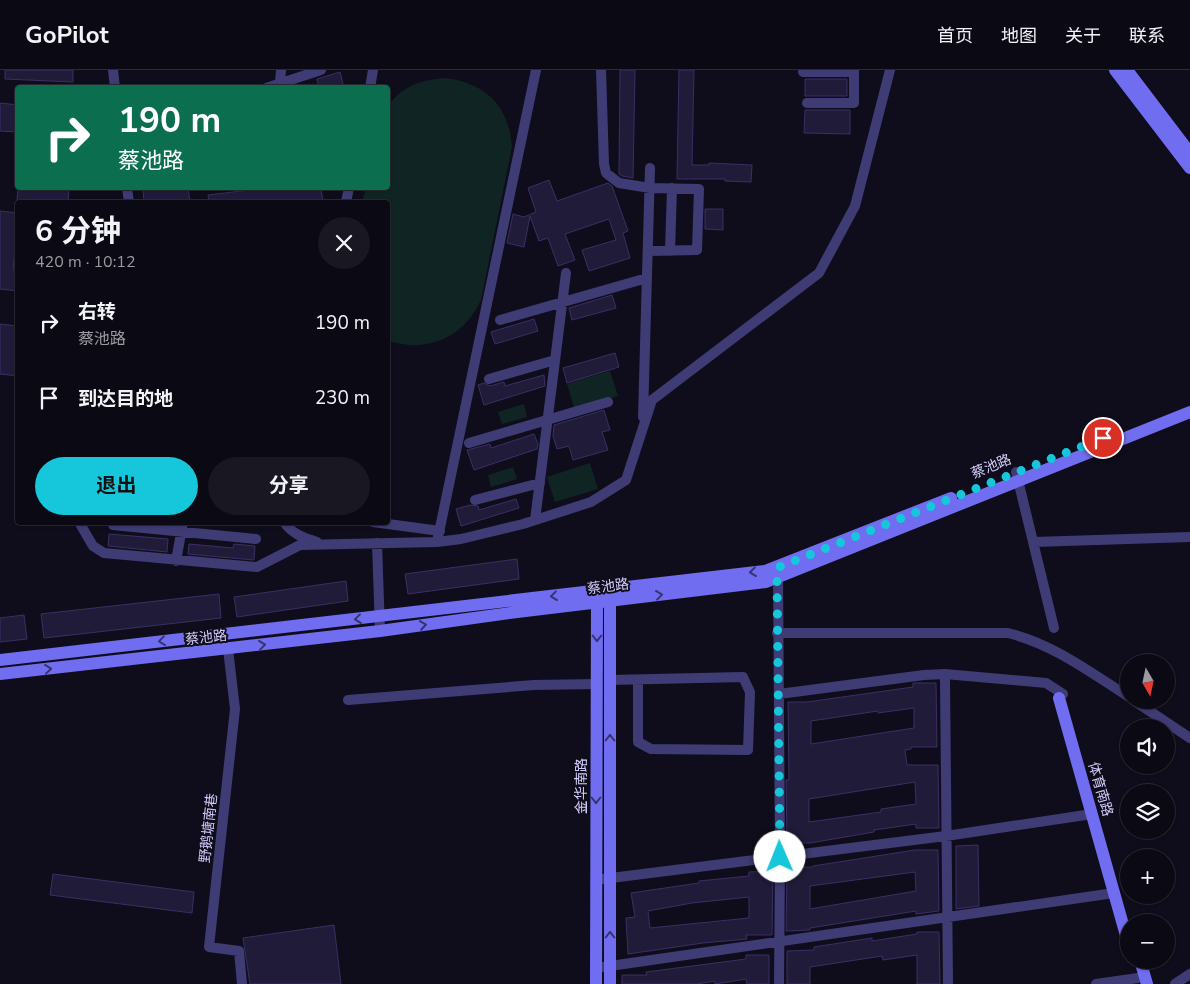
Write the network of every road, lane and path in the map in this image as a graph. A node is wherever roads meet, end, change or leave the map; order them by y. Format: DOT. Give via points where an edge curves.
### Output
graph roads {
  1 [pos="113,70"];
  2 [pos="281,70"];
  3 [pos="321,70"];
  4 [pos="373,70"];
  5 [pos="536,70"];
  6 [pos="601,70"];
  7 [pos="890,70"];
  8 [pos="1115,70"];
  9 [pos="1127,70"];
  10 [pos="854,71"];
  11 [pos="804,72"];
  12 [pos="280,83"];
  13 [pos="115,85"];
  14 [pos="274,85"];
  15 [pos="370,85"];
  16 [pos="807,103"];
  17 [pos="1190,153"];
  18 [pos="650,168"];
  19 [pos="1190,168"];
  20 [pos="650,188"];
  21 [pos="672,188"];
  22 [pos="670,250"];
  23 [pos="648,251"];
  24 [pos="566,273"];
  25 [pos="647,278"];
  26 [pos="563,302"];
  27 [pos="500,320"];
  28 [pos="555,360"];
  29 [pos="489,379"];
  30 [pos="608,402"];
  31 [pos="1190,403"];
  32 [pos="1190,412"];
  33 [pos="548,420"];
  34 [pos="643,428"];
  35 [pos="469,443"];
  36 [pos="1018,476"];
  37 [pos="540,483"];
  38 [pos="475,500"];
  39 [pos="535,520"];
  40 [pos="81,525"];
  41 [pos="113,525"];
  42 [pos="286,525"];
  43 [pos="387,525"];
  44 [pos="182,527"];
  45 [pos="438,537"];
  46 [pos="1190,537"];
  47 [pos="256,539"];
  48 [pos="1034,542"];
  49 [pos="377,543"];
  50 [pos="325,544"];
  51 [pos="176,561"];
  52 [pos="778,572"];
  53 [pos="603,590"];
  54 [pos="610,601"];
  55 [pos="597,603"];
  56 [pos="378,617"];
  57 [pos="1054,628"];
  58 [pos="380,631"];
  59 [pos="777,633"];
  60 [pos="228,649"];
  61 [pos="0,660"];
  62 [pos="0,674"];
  63 [pos="945,679"];
  64 [pos="610,680"];
  65 [pos="638,680"];
  66 [pos="597,684"];
  67 [pos="1120,691"];
  68 [pos="1061,696"];
  69 [pos="779,697"];
  70 [pos="348,700"];
  71 [pos="1146,709"];
  72 [pos="1190,738"];
  73 [pos="1092,814"];
  74 [pos="946,836"];
  75 [pos="780,857"];
  76 [pos="610,878"];
  77 [pos="596,880"];
  78 [pos="1114,894"];
  79 [pos="1128,914"];
  80 [pos="1120,915"];
  81 [pos="948,917"];
  82 [pos="779,941"];
  83 [pos="610,966"];
  84 [pos="596,968"];
  85 [pos="1137,969"];
  86 [pos="1141,969"];
  87 [pos="1190,974"];
  88 [pos="1142,982"];
  89 [pos="242,984"];
  90 [pos="596,984"];
  91 [pos="610,984"];
  92 [pos="779,984"];
  93 [pos="948,984"];
  94 [pos="1096,984"];
  95 [pos="1175,984"];
  1 -- 13 [label="street"];
  2 -- 12 [label="street"];
  3 -- 12 [label="street"];
  4 -- 15 [label="street"];
  5 -- 45 [label="street"];
  6 -- 20 [label="street" via="606,173 619,183"];
  7 -- 34 [label="street" via="855,206 819,273 652,400"];
  8 -- 19 [label="street"];
  9 -- 17 [label="street"];
  10 -- 11 [label="street"];
  10 -- 16 [label="street" via="854,103"];
  12 -- 14 [label="street"];
  18 -- 20 [label="street"];
  20 -- 21 [label="street"];
  20 -- 23 [label="street"];
  21 -- 22 [label="street"];
  21 -- 22 [label="street" via="699,189 697,250"];
  22 -- 23 [label="street"];
  23 -- 25 [label="street"];
  24 -- 26 [label="street"];
  25 -- 26 [label="street"];
  25 -- 34 [label="street"];
  26 -- 27 [label="street"];
  26 -- 28 [label="street"];
  28 -- 29 [label="street"];
  28 -- 33 [label="street"];
  30 -- 33 [label="street"];
  31 -- 36 [label="street, 蔡池路"];
  32 -- 36 [label="street, 蔡池路"];
  33 -- 35 [label="street"];
  33 -- 37 [label="street"];
  34 -- 39 [label="street" via="626,480 591,502"];
  36 -- 48 [label="street"];
  36 -- 52 [label="street, 蔡池路"];
  37 -- 38 [label="street"];
  37 -- 39 [label="street"];
  39 -- 45 [label="street" via="462,539"];
  40 -- 51 [label="street" via="93,546 104,554"];
  41 -- 44 [label="street"];
  42 -- 50 [label="street" via="303,537"];
  43 -- 45 [label="street"];
  44 -- 47 [label="street"];
  44 -- 51 [label="street"];
  45 -- 49 [label="street"];
  46 -- 48 [label="street"];
  48 -- 57 [label="street"];
  49 -- 50 [label="street"];
  49 -- 56 [label="street"];
  50 -- 51 [label="street" via="300,545 257,567"];
  52 -- 53 [label="street, 蔡池路, one-way"];
  54 -- 52 [label="street, 蔡池路, one-way" via="766,582"];
  52 -- 59 [label="street"];
  53 -- 54 [label="street"];
  53 -- 55 [label="street, 金华南路"];
  53 -- 56 [label="street, 蔡池路, one-way"];
  54 -- 55 [label="street, 蔡池路"];
  54 -- 64 [label="street, 金华南路"];
  58 -- 55 [label="street, 蔡池路, one-way"];
  55 -- 66 [label="street, 金华南路, one-way"];
  56 -- 58 [label="street"];
  56 -- 61 [label="street, 蔡池路, one-way"];
  60 -- 58 [label="street, 蔡池路, one-way"];
  59 -- 67 [label="street" via="1008,633 1061,653"];
  59 -- 69 [label="street"];
  62 -- 60 [label="street, 蔡池路, one-way"];
  60 -- 89 [label="street, 野鹅塘南巷" via="235,709 209,947 239,951"];
  63 -- 68 [label="street" via="1044,687"];
  63 -- 69 [label="street"];
  63 -- 74 [label="street"];
  64 -- 65 [label="street"];
  76 -- 64 [label="street, 金华南路, one-way"];
  65 -- 65 [label="street" via="743,677 750,692 748,750 651,749 638,742"];
  66 -- 70 [label="street" via="534,685"];
  66 -- 77 [label="street, 金华南路, one-way"];
  68 -- 69 [label="street" via="1046,683 945,674"];
  68 -- 73 [label="street, 体育南路"];
  68 -- 79 [label="street, 体育南路"];
  69 -- 75 [label="street"];
  71 -- 72 [label="street"];
  73 -- 74 [label="street"];
  73 -- 78 [label="street, 体育南路"];
  74 -- 75 [label="street"];
  74 -- 81 [label="street"];
  75 -- 76 [label="street"];
  75 -- 82 [label="street"];
  76 -- 77 [label="street"];
  83 -- 76 [label="street, 金华南路, one-way"];
  77 -- 84 [label="street, 金华南路"];
  78 -- 80 [label="street, 体育南路"];
  78 -- 81 [label="street"];
  81 -- 82 [label="street"];
  81 -- 93 [label="street"];
  82 -- 83 [label="street"];
  82 -- 92 [label="street"];
  83 -- 84 [label="street"];
  83 -- 91 [label="street, 金华南路"];
  84 -- 90 [label="street, 金华南路"];
  85 -- 88 [label="street"];
  86 -- 88 [label="street"];
  87 -- 95 [label="street"];
  88 -- 94 [label="street"];
}
